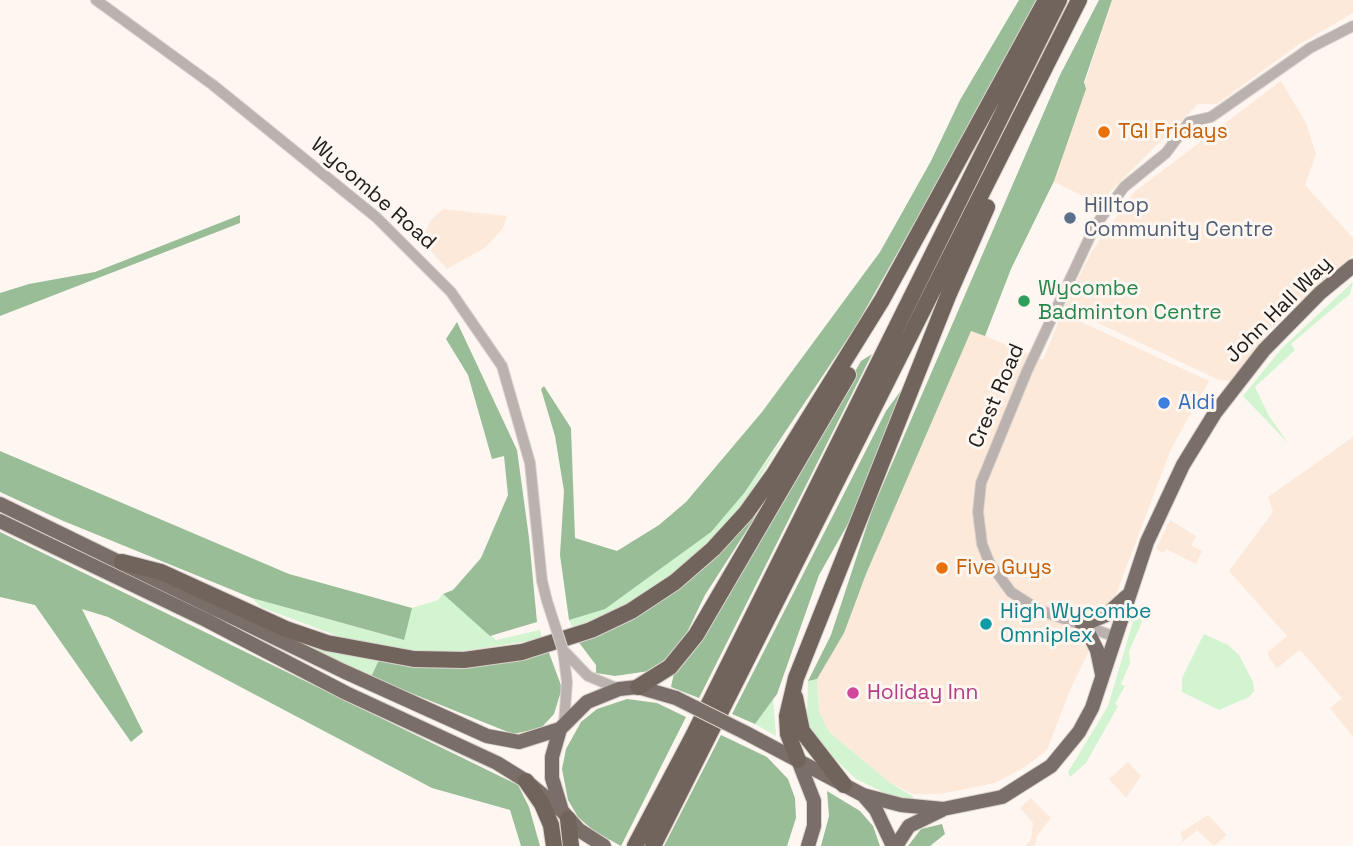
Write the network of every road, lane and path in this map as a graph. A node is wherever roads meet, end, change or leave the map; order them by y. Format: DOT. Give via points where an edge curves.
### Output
graph roads {
  1 [pos="96,0"];
  2 [pos="1046,0"];
  3 [pos="1059,0"];
  4 [pos="1079,0"];
  5 [pos="1051,17"];
  6 [pos="1353,26"];
  7 [pos="1045,67"];
  8 [pos="1353,266"];
  9 [pos="0,504"];
  10 [pos="0,521"];
  11 [pos="121,562"];
  12 [pos="1128,596"];
  13 [pos="1083,626"];
  14 [pos="1116,637"];
  15 [pos="563,650"];
  16 [pos="1103,679"];
  17 [pos="638,687"];
  18 [pos="793,688"];
  19 [pos="619,689"];
  20 [pos="562,727"];
  21 [pos="798,760"];
  22 [pos="526,780"];
  23 [pos="844,785"];
  24 [pos="863,795"];
  25 [pos="943,809"];
  26 [pos="565,815"];
  27 [pos="603,845"];
  28 [pos="554,846"];
  29 [pos="570,846"];
  30 [pos="635,846"];
  31 [pos="653,846"];
  32 [pos="808,846"];
  33 [pos="895,846"];
  1 -- 15 [label="street, Wycombe Road, bridge" via="213,85 376,217 451,292 502,366 530,463 542,581"];
  2 -- 11 [label="highway" via="882,299 774,474 713,549 631,611 592,630 522,652 464,660 414,659 327,643 161,572"];
  3 -- 5 [label="highway"];
  4 -- 7 [label="highway"];
  5 -- 17 [label="highway" via="696,635 670,667"];
  5 -- 30 [label="highway"];
  6 -- 13 [label="street, Crest Road" via="1310,48 1211,117 1189,122 1175,143 1124,187 1095,226 1027,371 981,483 982,544 1003,582 1023,602"];
  7 -- 18 [label="highway" via="948,296"];
  7 -- 31 [label="highway"];
  8 -- 12 [label="highway, John Hall Way" via="1264,350 1209,421 1160,510"];
  9 -- 11 [label="highway"];
  10 -- 22 [label="highway"];
  11 -- 20 [label="highway" via="487,736 519,742"];
  12 -- 13 [label="highway" via="1112,611"];
  12 -- 14 [label="highway, John Hall Way"];
  13 -- 14 [label="street, Crest Road"];
  13 -- 16 [label="highway" via="1097,650"];
  14 -- 16 [label="highway, John Hall Way"];
  15 -- 19 [label="street, Wycombe Road" via="588,676"];
  15 -- 20 [label="street, Wycombe Road" via="567,682"];
  16 -- 25 [label="highway, John Hall Way" via="1079,732 1051,765 1002,797"];
  17 -- 19 [label="highway"];
  17 -- 21 [label="highway, John Hall Way, bridge" via="676,698"];
  18 -- 21 [label="highway" via="788,731"];
  18 -- 23 [label="highway" via="803,730"];
  19 -- 20 [label="highway" via="598,695"];
  20 -- 26 [label="highway" via="552,757 552,778"];
  21 -- 23 [label="highway, John Hall Way"];
  21 -- 32 [label="highway" via="814,801"];
  22 -- 26 [label="highway"];
  22 -- 28 [label="highway" via="551,825"];
  23 -- 24 [label="highway, John Hall Way"];
  24 -- 25 [label="highway, John Hall Way"];
  24 -- 33 [label="highway"];
  25 -- 33 [label="highway, John Hall Way" via="909,827"];
  26 -- 27 [label="highway"];
  26 -- 29 [label="highway"];
}
